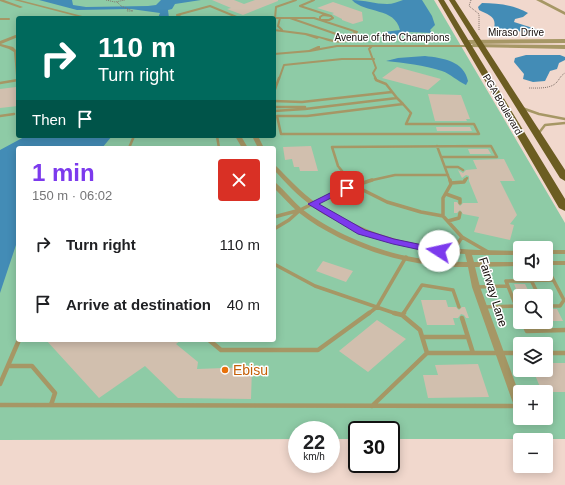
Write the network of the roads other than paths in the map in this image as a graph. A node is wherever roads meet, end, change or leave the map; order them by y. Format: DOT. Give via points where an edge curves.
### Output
graph roads {
  1 [pos="0,0"];
  2 [pos="16,0"];
  3 [pos="296,0"];
  4 [pos="314,0"];
  5 [pos="441,0"];
  6 [pos="452,0"];
  7 [pos="538,0"];
  8 [pos="25,8"];
  9 [pos="68,14"];
  10 [pos="565,14"];
  11 [pos="63,16"];
  12 [pos="78,16"];
  13 [pos="179,16"];
  14 [pos="234,16"];
  15 [pos="275,16"];
  16 [pos="330,16"];
  17 [pos="276,18"];
  18 [pos="280,18"];
  19 [pos="290,18"];
  20 [pos="0,19"];
  21 [pos="9,19"];
  22 [pos="320,20"];
  23 [pos="340,27"];
  24 [pos="276,30"];
  25 [pos="282,30"];
  26 [pos="328,31"];
  27 [pos="16,36"];
  28 [pos="314,36"];
  29 [pos="565,41"];
  30 [pos="0,44"];
  31 [pos="474,44"];
  32 [pos="372,46"];
  33 [pos="565,48"];
  34 [pos="315,50"];
  35 [pos="16,54"];
  36 [pos="276,54"];
  37 [pos="374,59"];
  38 [pos="16,80"];
  39 [pos="0,84"];
  40 [pos="276,87"];
  41 [pos="392,92"];
  42 [pos="398,98"];
  43 [pos="276,101"];
  44 [pos="403,104"];
  45 [pos="276,107"];
  46 [pos="305,108"];
  47 [pos="520,108"];
  48 [pos="276,111"];
  49 [pos="14,114"];
  50 [pos="0,116"];
  51 [pos="565,119"];
  52 [pos="565,123"];
  53 [pos="538,134"];
  54 [pos="437,146"];
  55 [pos="441,156"];
  56 [pos="445,167"];
  57 [pos="276,169"];
  58 [pos="463,170"];
  59 [pos="448,175"];
  60 [pos="467,178"];
  61 [pos="565,178"];
  62 [pos="451,183"];
  63 [pos="356,185"];
  64 [pos="276,186"];
  65 [pos="446,194"];
  66 [pos="460,202"];
  67 [pos="312,204"];
  68 [pos="565,208"];
  69 [pos="300,210"];
  70 [pos="460,214"];
  71 [pos="276,216"];
  72 [pos="443,216"];
  73 [pos="448,221"];
  74 [pos="276,228"];
  75 [pos="462,237"];
  76 [pos="449,252"];
  77 [pos="468,252"];
  78 [pos="513,252"];
  79 [pos="553,252"];
  80 [pos="565,252"];
  81 [pos="491,253"];
  82 [pos="406,257"];
  83 [pos="565,263"];
  84 [pos="471,264"];
  85 [pos="513,264"];
  86 [pos="553,264"];
  87 [pos="276,265"];
  88 [pos="553,280"];
  89 [pos="513,281"];
  90 [pos="508,286"];
  91 [pos="476,287"];
  92 [pos="513,296"];
  93 [pos="513,306"];
  94 [pos="553,306"];
  95 [pos="377,307"];
  96 [pos="458,307"];
  97 [pos="483,307"];
  98 [pos="402,315"];
  99 [pos="462,318"];
  100 [pos="526,329"];
  101 [pos="565,330"];
  102 [pos="422,337"];
  103 [pos="468,337"];
  104 [pos="18,342"];
  105 [pos="211,342"];
  106 [pos="426,353"];
  107 [pos="513,353"];
  108 [pos="553,353"];
  109 [pos="565,353"];
  110 [pos="473,354"];
  111 [pos="500,354"];
  112 [pos="8,366"];
  113 [pos="0,384"];
  114 [pos="513,390"];
  115 [pos="0,405"];
  116 [pos="51,406"];
  117 [pos="372,406"];
  118 [pos="513,406"];
  1 -- 8 [label="street"];
  2 -- 9 [label="street"];
  3 -- 15 [label="lane" via="276,7"];
  4 -- 16 [label="lane" via="300,6"];
  5 -- 31 [label="main road, PGA Boulevard"];
  6 -- 31 [label="main road, PGA Boulevard"];
  7 -- 10 [label="street"];
  9 -- 11 [label="street"];
  9 -- 12 [label="street"];
  13 -- 14 [label="lane" via="177,15 210,6"];
  16 -- 22 [label="lane" via="321,16"];
  16 -- 22 [label="lane" via="333,18"];
  17 -- 18 [label="lane"];
  18 -- 19 [label="lane"];
  18 -- 25 [label="lane" via="278,26"];
  19 -- 22 [label="lane"];
  19 -- 26 [label="lane"];
  20 -- 21 [label="lane"];
  22 -- 23 [label="lane"];
  23 -- 26 [label="lane"];
  23 -- 26 [label="lane" via="357,32 348,36"];
  24 -- 25 [label="street, Avenue of the Champions"];
  25 -- 28 [label="street, Avenue of the Champions"];
  27 -- 30 [label="street"];
  28 -- 31 [label="street, Avenue of the Champions" via="334,41"];
  28 -- 34 [label="street" via="321,42"];
  29 -- 31 [label="street, Miraso Drive"];
  30 -- 35 [label="street" via="15,50"];
  31 -- 32 [label="street, Avenue of the Champions"];
  31 -- 33 [label="street, Miraso Drive"];
  31 -- 47 [label="main road, PGA Boulevard"];
  31 -- 68 [label="main road, PGA Boulevard"];
  32 -- 34 [label="street, Avenue of the Champions" via="337,46"];
  32 -- 37 [label="lane" via="369,49"];
  34 -- 36 [label="street, Avenue of the Champions"];
  37 -- 40 [label="lane" via="342,59 284,65"];
  37 -- 41 [label="lane" via="376,80 386,84"];
  38 -- 39 [label="lane"];
  41 -- 42 [label="lane"];
  41 -- 43 [label="lane" via="302,102"];
  42 -- 44 [label="lane"];
  42 -- 46 [label="lane"];
  44 -- 44 [label="lane" via="412,114 406,124 474,124 479,134 281,134 277,116 307,116"];
  45 -- 46 [label="lane"];
  46 -- 48 [label="lane"];
  47 -- 51 [label="lane"];
  47 -- 53 [label="main road, PGA Boulevard"];
  49 -- 50 [label="lane"];
  52 -- 53 [label="lane" via="545,125"];
  53 -- 61 [label="main road, PGA Boulevard"];
  54 -- 55 [label="lane"];
  54 -- 55 [label="lane" via="491,146 497,157"];
  54 -- 63 [label="lane" via="332,147 338,166"];
  55 -- 56 [label="lane"];
  56 -- 58 [label="lane" via="458,167"];
  56 -- 59 [label="lane"];
  57 -- 67 [label="street"];
  59 -- 62 [label="lane"];
  59 -- 63 [label="lane" via="395,175"];
  60 -- 62 [label="lane" via="464,182"];
  62 -- 65 [label="lane"];
  63 -- 67 [label="lane"];
  63 -- 72 [label="lane" via="387,202"];
  64 -- 69 [label="street"];
  65 -- 66 [label="lane" via="460,199"];
  65 -- 72 [label="lane" via="443,198"];
  67 -- 69 [label="lane"];
  67 -- 76 [label="street" via="362,232 393,242"];
  69 -- 71 [label="lane"];
  69 -- 74 [label="lane" via="290,220"];
  69 -- 82 [label="street" via="344,237"];
  70 -- 73 [label="lane" via="460,218"];
  72 -- 73 [label="lane"];
  73 -- 75 [label="lane"];
  75 -- 76 [label="lane"];
  75 -- 81 [label="lane"];
  76 -- 77 [label="street"];
  77 -- 81 [label="street"];
  77 -- 84 [label="street, Fairway Lane"];
  78 -- 81 [label="street"];
  79 -- 80 [label="street"];
  82 -- 84 [label="street" via="430,262"];
  82 -- 95 [label="lane"];
  83 -- 86 [label="street"];
  84 -- 85 [label="street"];
  84 -- 91 [label="street, Fairway Lane"];
  87 -- 95 [label="lane" via="315,286"];
  88 -- 94 [label="lane" via="564,300 560,306"];
  89 -- 90 [label="lane" via="506,281"];
  90 -- 91 [label="lane"];
  90 -- 92 [label="lane"];
  91 -- 97 [label="street, Fairway Lane"];
  93 -- 97 [label="lane"];
  95 -- 98 [label="lane"];
  95 -- 105 [label="lane" via="318,350 221,350"];
  96 -- 98 [label="lane" via="453,290 422,285"];
  97 -- 111 [label="street, Fairway Lane"];
  98 -- 102 [label="lane" via="420,330"];
  99 -- 103 [label="lane"];
  100 -- 101 [label="lane"];
  102 -- 103 [label="lane"];
  102 -- 106 [label="lane"];
  103 -- 110 [label="lane"];
  104 -- 112 [label="lane"];
  106 -- 110 [label="lane"];
  106 -- 117 [label="lane"];
  107 -- 111 [label="lane"];
  108 -- 109 [label="lane"];
  110 -- 111 [label="lane"];
  111 -- 114 [label="street, Fairway Lane"];
  112 -- 113 [label="lane"];
  112 -- 116 [label="lane" via="32,366 55,393"];
  115 -- 116 [label="lane"];
  116 -- 117 [label="lane"];
  117 -- 118 [label="lane"];
}
